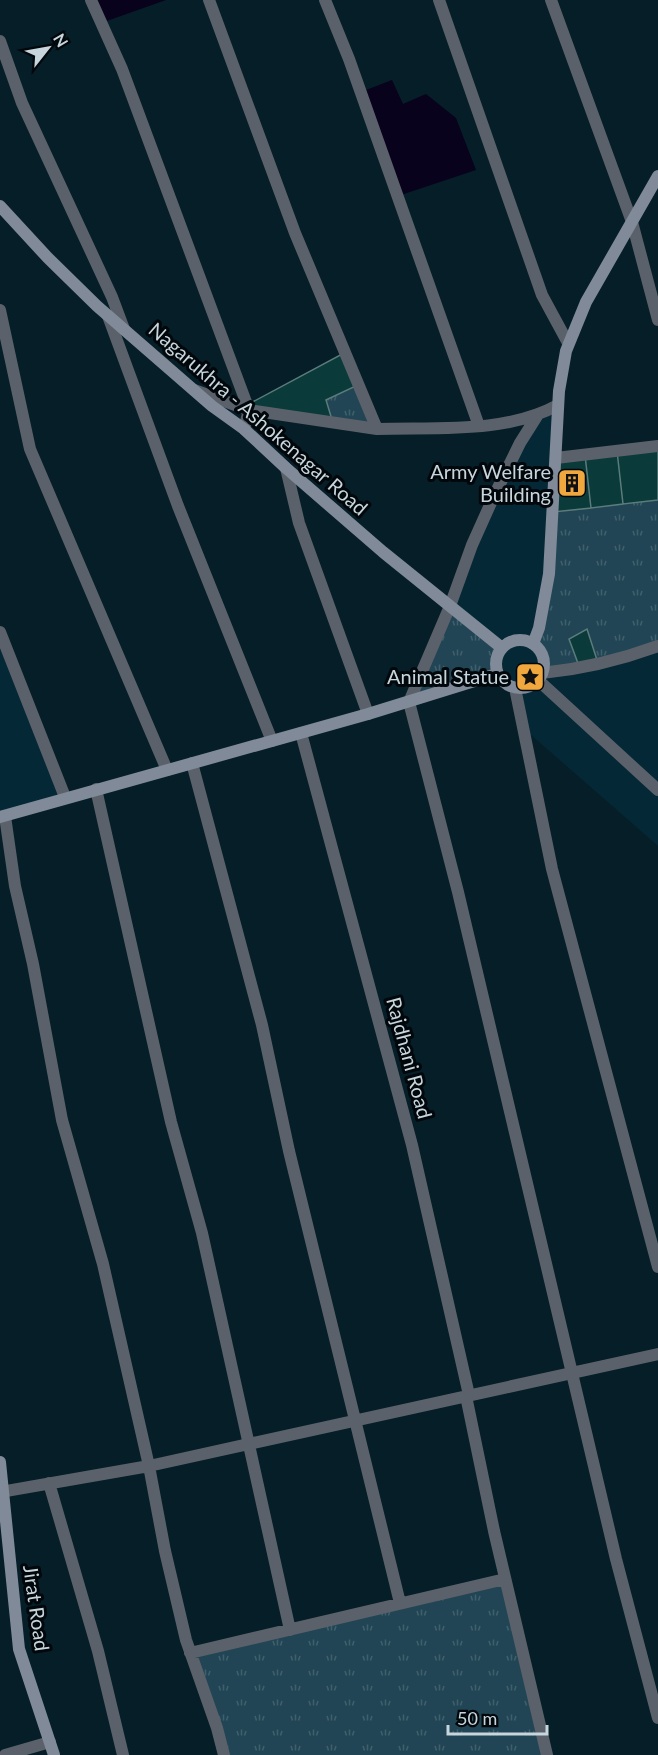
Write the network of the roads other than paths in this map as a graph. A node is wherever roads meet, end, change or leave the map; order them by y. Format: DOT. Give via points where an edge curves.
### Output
graph roads {
  1 [pos="91,0"];
  2 [pos="209,0"];
  3 [pos="325,0"];
  4 [pos="439,0"];
  5 [pos="551,0"];
  6 [pos="0,41"];
  7 [pos="658,176"];
  8 [pos="0,206"];
  9 [pos="632,222"];
  10 [pos="0,310"];
  11 [pos="108,316"];
  12 [pos="658,320"];
  13 [pos="124,329"];
  14 [pos="568,343"];
  15 [pos="193,389"];
  16 [pos="558,405"];
  17 [pos="249,410"];
  18 [pos="537,416"];
  19 [pos="480,426"];
  20 [pos="244,429"];
  21 [pos="377,429"];
  22 [pos="658,446"];
  23 [pos="556,458"];
  24 [pos="286,468"];
  25 [pos="450,606"];
  26 [pos="0,632"];
  27 [pos="533,644"];
  28 [pos="658,646"];
  29 [pos="502,648"];
  30 [pos="497,674"];
  31 [pos="540,677"];
  32 [pos="516,688"];
  33 [pos="409,702"];
  34 [pos="368,714"];
  35 [pos="301,734"];
  36 [pos="272,741"];
  37 [pos="192,763"];
  38 [pos="167,770"];
  39 [pos="96,789"];
  40 [pos="658,790"];
  41 [pos="65,797"];
  42 [pos="2,816"];
  43 [pos="658,1267"];
  44 [pos="658,1354"];
  45 [pos="573,1374"];
  46 [pos="467,1396"];
  47 [pos="355,1420"];
  48 [pos="249,1443"];
  49 [pos="0,1462"];
  50 [pos="149,1466"];
  51 [pos="49,1483"];
  52 [pos="1,1492"];
  53 [pos="5,1564"];
  54 [pos="505,1579"];
  55 [pos="400,1603"];
  56 [pos="290,1630"];
  57 [pos="190,1653"];
  58 [pos="658,1718"];
  59 [pos="50,1742"];
  60 [pos="5,1755"];
  61 [pos="54,1755"];
  62 [pos="123,1755"];
  63 [pos="224,1755"];
  64 [pos="547,1755"];
  1 -- 17 [label="street" via="122,69"];
  2 -- 21 [label="street" via="299,244"];
  3 -- 19 [label="street"];
  4 -- 14 [label="street" via="542,295"];
  5 -- 9 [label="street"];
  6 -- 13 [label="street" via="22,103"];
  7 -- 9 [label="main road"];
  8 -- 11 [label="main road, Nagarukhra - Ashokenagar Road"];
  9 -- 12 [label="street"];
  9 -- 14 [label="main road"];
  10 -- 38 [label="street" via="30,449"];
  11 -- 13 [label="main road, Nagarukhra - Ashokenagar Road"];
  11 -- 36 [label="street" via="178,506"];
  13 -- 15 [label="main road, Nagarukhra - Ashokenagar Road"];
  14 -- 16 [label="main road"];
  15 -- 17 [label="street"];
  15 -- 20 [label="main road, Nagarukhra - Ashokenagar Road"];
  16 -- 18 [label="street"];
  16 -- 23 [label="main road"];
  17 -- 20 [label="street"];
  17 -- 21 [label="street"];
  18 -- 19 [label="street"];
  18 -- 25 [label="street" via="494,496"];
  19 -- 21 [label="street"];
  20 -- 24 [label="main road, Nagarukhra - Ashokenagar Road"];
  22 -- 23 [label="street"];
  23 -- 27 [label="main road" via="549,574"];
  24 -- 25 [label="main road, Nagarukhra - Ashokenagar Road"];
  24 -- 34 [label="street" via="298,523"];
  25 -- 29 [label="main road, Nagarukhra - Ashokenagar Road"];
  25 -- 33 [label="street"];
  26 -- 41 [label="street"];
  27 -- 29 [label="main road" via="518,640"];
  27 -- 31 [label="main road" via="543,657"];
  28 -- 31 [label="street"];
  29 -- 30 [label="main road" via="496,658"];
  30 -- 32 [label="main road"];
  30 -- 33 [label="main road"];
  31 -- 32 [label="main road" via="524,688"];
  31 -- 40 [label="street"];
  32 -- 43 [label="street" via="552,869"];
  33 -- 34 [label="main road"];
  33 -- 45 [label="street"];
  34 -- 35 [label="main road"];
  35 -- 36 [label="main road"];
  35 -- 46 [label="street, Rajdhani Road" via="412,1145"];
  36 -- 37 [label="main road"];
  37 -- 38 [label="main road"];
  37 -- 47 [label="street" via="262,1025"];
  38 -- 39 [label="main road"];
  39 -- 41 [label="main road"];
  39 -- 48 [label="street"];
  41 -- 42 [label="main road"];
  42 -- 50 [label="street" via="62,1120 103,1264"];
  44 -- 45 [label="street"];
  45 -- 46 [label="street"];
  45 -- 58 [label="street"];
  46 -- 47 [label="street"];
  46 -- 54 [label="street, Rajdhani Road"];
  47 -- 48 [label="street"];
  47 -- 55 [label="street"];
  48 -- 50 [label="street"];
  48 -- 56 [label="street"];
  49 -- 52 [label="main road, Jirat Road"];
  50 -- 51 [label="street"];
  50 -- 57 [label="street"];
  51 -- 52 [label="street"];
  51 -- 62 [label="street" via="98,1651"];
  52 -- 53 [label="main road, Jirat Road"];
  53 -- 59 [label="main road, Jirat Road" via="19,1649"];
  54 -- 55 [label="street"];
  54 -- 64 [label="street, Rajdhani Road"];
  55 -- 56 [label="street"];
  56 -- 57 [label="street"];
  57 -- 63 [label="street"];
  59 -- 60 [label="street"];
  59 -- 61 [label="main road, Jirat Road"];
}
